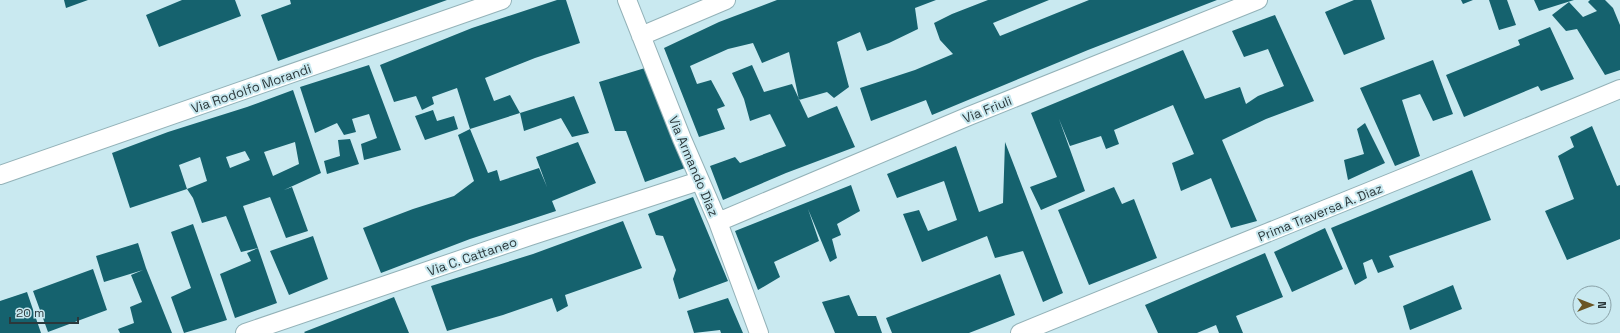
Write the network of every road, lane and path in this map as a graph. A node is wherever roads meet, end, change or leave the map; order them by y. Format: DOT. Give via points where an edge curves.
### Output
graph roads {
  1 [pos="502,0"];
  2 [pos="627,0"];
  3 [pos="726,0"];
  4 [pos="1258,0"];
  5 [pos="641,36"];
  6 [pos="1620,89"];
  7 [pos="0,175"];
  8 [pos="700,181"];
  9 [pos="718,222"];
  10 [pos="245,333"];
  11 [pos="759,333"];
  12 [pos="1020,333"];
  1 -- 7 [label="street, Via Rodolfo Morandi"];
  2 -- 5 [label="street, Via Armando Diaz"];
  3 -- 5 [label="street"];
  4 -- 9 [label="street, Via Friuli" via="969,116"];
  5 -- 8 [label="street, Via Armando Diaz"];
  6 -- 12 [label="street, Prima Traversa A. Diaz"];
  8 -- 9 [label="street, Via Armando Diaz"];
  8 -- 10 [label="street, Via C. Cattaneo"];
  9 -- 11 [label="street, Via Armando Diaz"];
}
